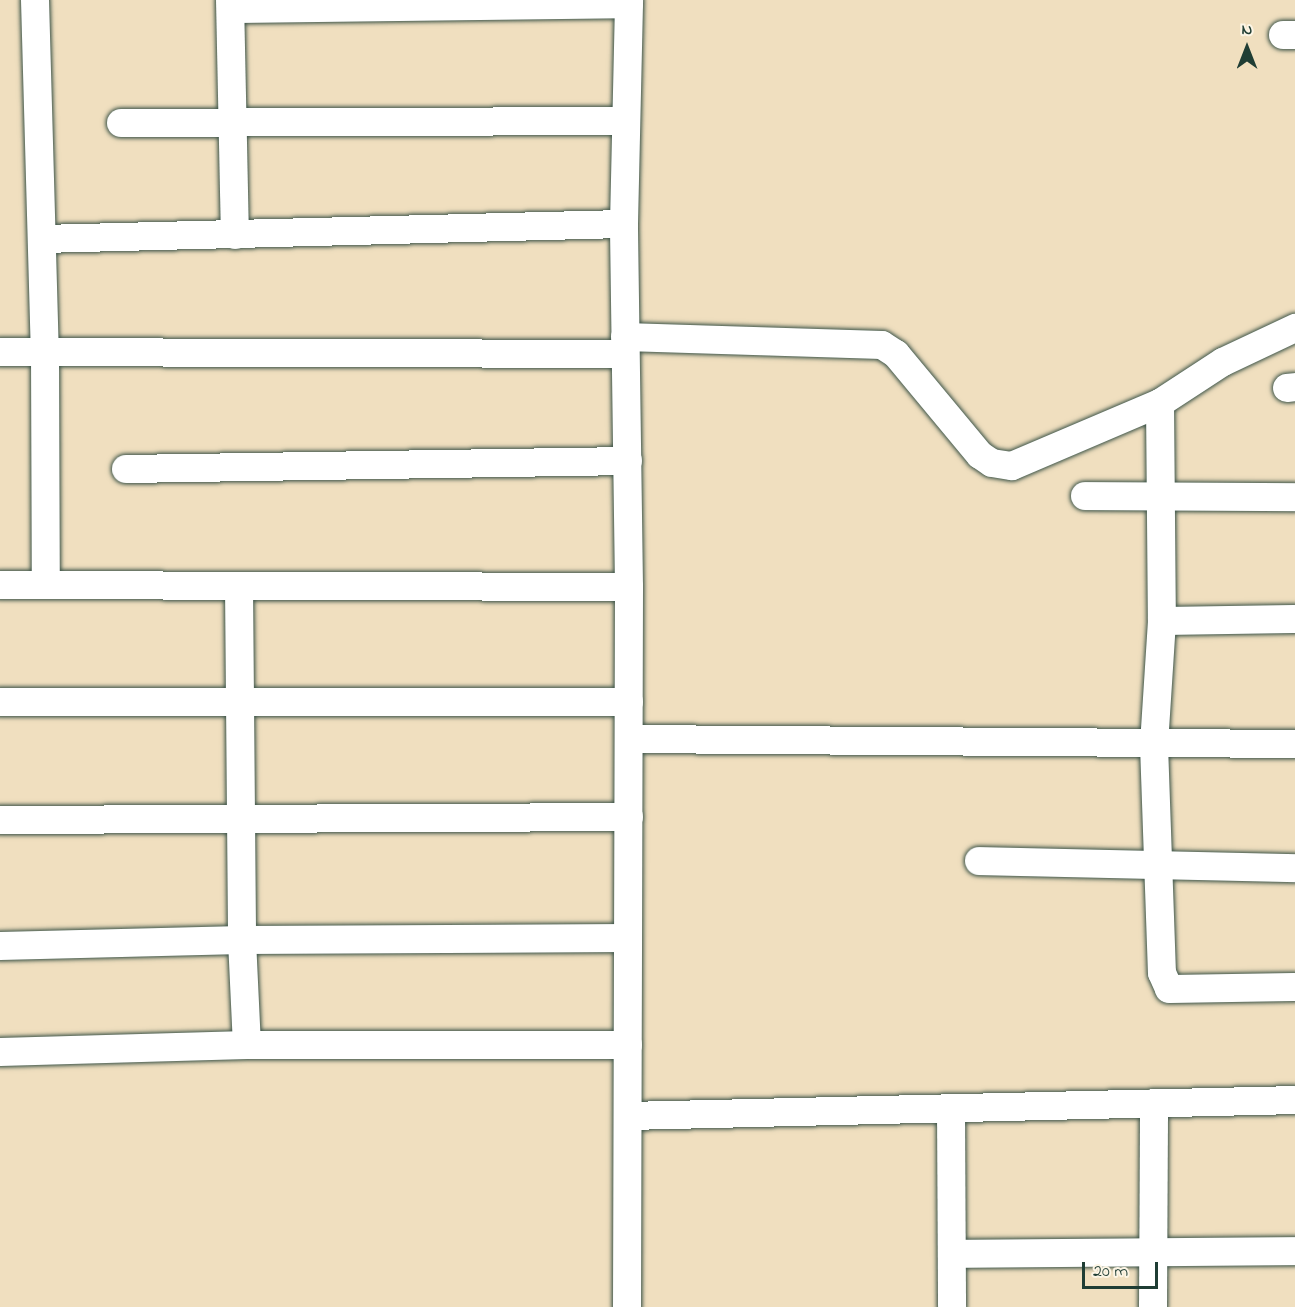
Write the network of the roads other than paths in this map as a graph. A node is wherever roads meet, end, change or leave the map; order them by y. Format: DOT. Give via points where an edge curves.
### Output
graph roads {
  1 [pos="35,0"];
  2 [pos="629,2"];
  3 [pos="230,5"];
  4 [pos="625,121"];
  5 [pos="233,122"];
  6 [pos="121,123"];
  7 [pos="624,224"];
  8 [pos="236,235"];
  9 [pos="42,239"];
  10 [pos="1295,328"];
  11 [pos="625,345"];
  12 [pos="0,352"];
  13 [pos="45,352"];
  14 [pos="1160,402"];
  15 [pos="627,461"];
  16 [pos="126,469"];
  17 [pos="1085,496"];
  18 [pos="1161,496"];
  19 [pos="1295,497"];
  20 [pos="0,585"];
  21 [pos="46,585"];
  22 [pos="239,586"];
  23 [pos="629,586"];
  24 [pos="1295,619"];
  25 [pos="1162,621"];
  26 [pos="0,702"];
  27 [pos="241,702"];
  28 [pos="629,702"];
  29 [pos="629,739"];
  30 [pos="1295,744"];
  31 [pos="1154,745"];
  32 [pos="629,817"];
  33 [pos="243,819"];
  34 [pos="0,820"];
  35 [pos="979,861"];
  36 [pos="1156,865"];
  37 [pos="1295,868"];
  38 [pos="628,938"];
  39 [pos="242,940"];
  40 [pos="0,946"];
  41 [pos="1295,987"];
  42 [pos="247,1045"];
  43 [pos="628,1045"];
  44 [pos="0,1052"];
  45 [pos="1295,1100"];
  46 [pos="1154,1103"];
  47 [pos="951,1108"];
  48 [pos="628,1116"];
  49 [pos="1295,1251"];
  50 [pos="1154,1252"];
  51 [pos="951,1254"];
  52 [pos="627,1307"];
  53 [pos="952,1307"];
  54 [pos="1153,1307"];
  1 -- 9 [label="street"];
  2 -- 3 [label="street"];
  2 -- 4 [label="street"];
  3 -- 5 [label="street"];
  4 -- 5 [label="street"];
  4 -- 7 [label="street"];
  5 -- 6 [label="street"];
  5 -- 8 [label="street"];
  7 -- 8 [label="street"];
  7 -- 11 [label="street"];
  8 -- 9 [label="street"];
  9 -- 13 [label="street"];
  10 -- 14 [label="street" via="1223,362"];
  11 -- 13 [label="street"];
  11 -- 14 [label="street" via="882,345 896,354 980,455 992,463 1012,466"];
  11 -- 15 [label="street"];
  12 -- 13 [label="street"];
  13 -- 21 [label="street"];
  14 -- 18 [label="street"];
  15 -- 16 [label="street"];
  15 -- 23 [label="street"];
  17 -- 18 [label="street"];
  18 -- 19 [label="street"];
  18 -- 25 [label="street"];
  20 -- 21 [label="street"];
  21 -- 22 [label="street"];
  22 -- 23 [label="street"];
  22 -- 27 [label="street"];
  23 -- 28 [label="street"];
  24 -- 25 [label="street"];
  25 -- 31 [label="street"];
  26 -- 27 [label="street"];
  27 -- 28 [label="street"];
  27 -- 33 [label="street"];
  28 -- 29 [label="street"];
  29 -- 31 [label="street"];
  29 -- 32 [label="street"];
  30 -- 31 [label="street"];
  31 -- 36 [label="street"];
  32 -- 33 [label="street"];
  32 -- 38 [label="street"];
  33 -- 34 [label="street"];
  33 -- 39 [label="street"];
  35 -- 36 [label="street"];
  36 -- 37 [label="street"];
  36 -- 41 [label="street" via="1162,973 1169,989"];
  38 -- 39 [label="street"];
  38 -- 43 [label="street"];
  39 -- 40 [label="street"];
  39 -- 42 [label="street"];
  42 -- 43 [label="street"];
  42 -- 44 [label="street"];
  43 -- 48 [label="street"];
  45 -- 46 [label="street"];
  46 -- 47 [label="street"];
  46 -- 50 [label="street"];
  47 -- 48 [label="street"];
  47 -- 51 [label="street"];
  48 -- 52 [label="street"];
  49 -- 50 [label="street"];
  50 -- 51 [label="street"];
  50 -- 54 [label="street"];
  51 -- 53 [label="street"];
}
